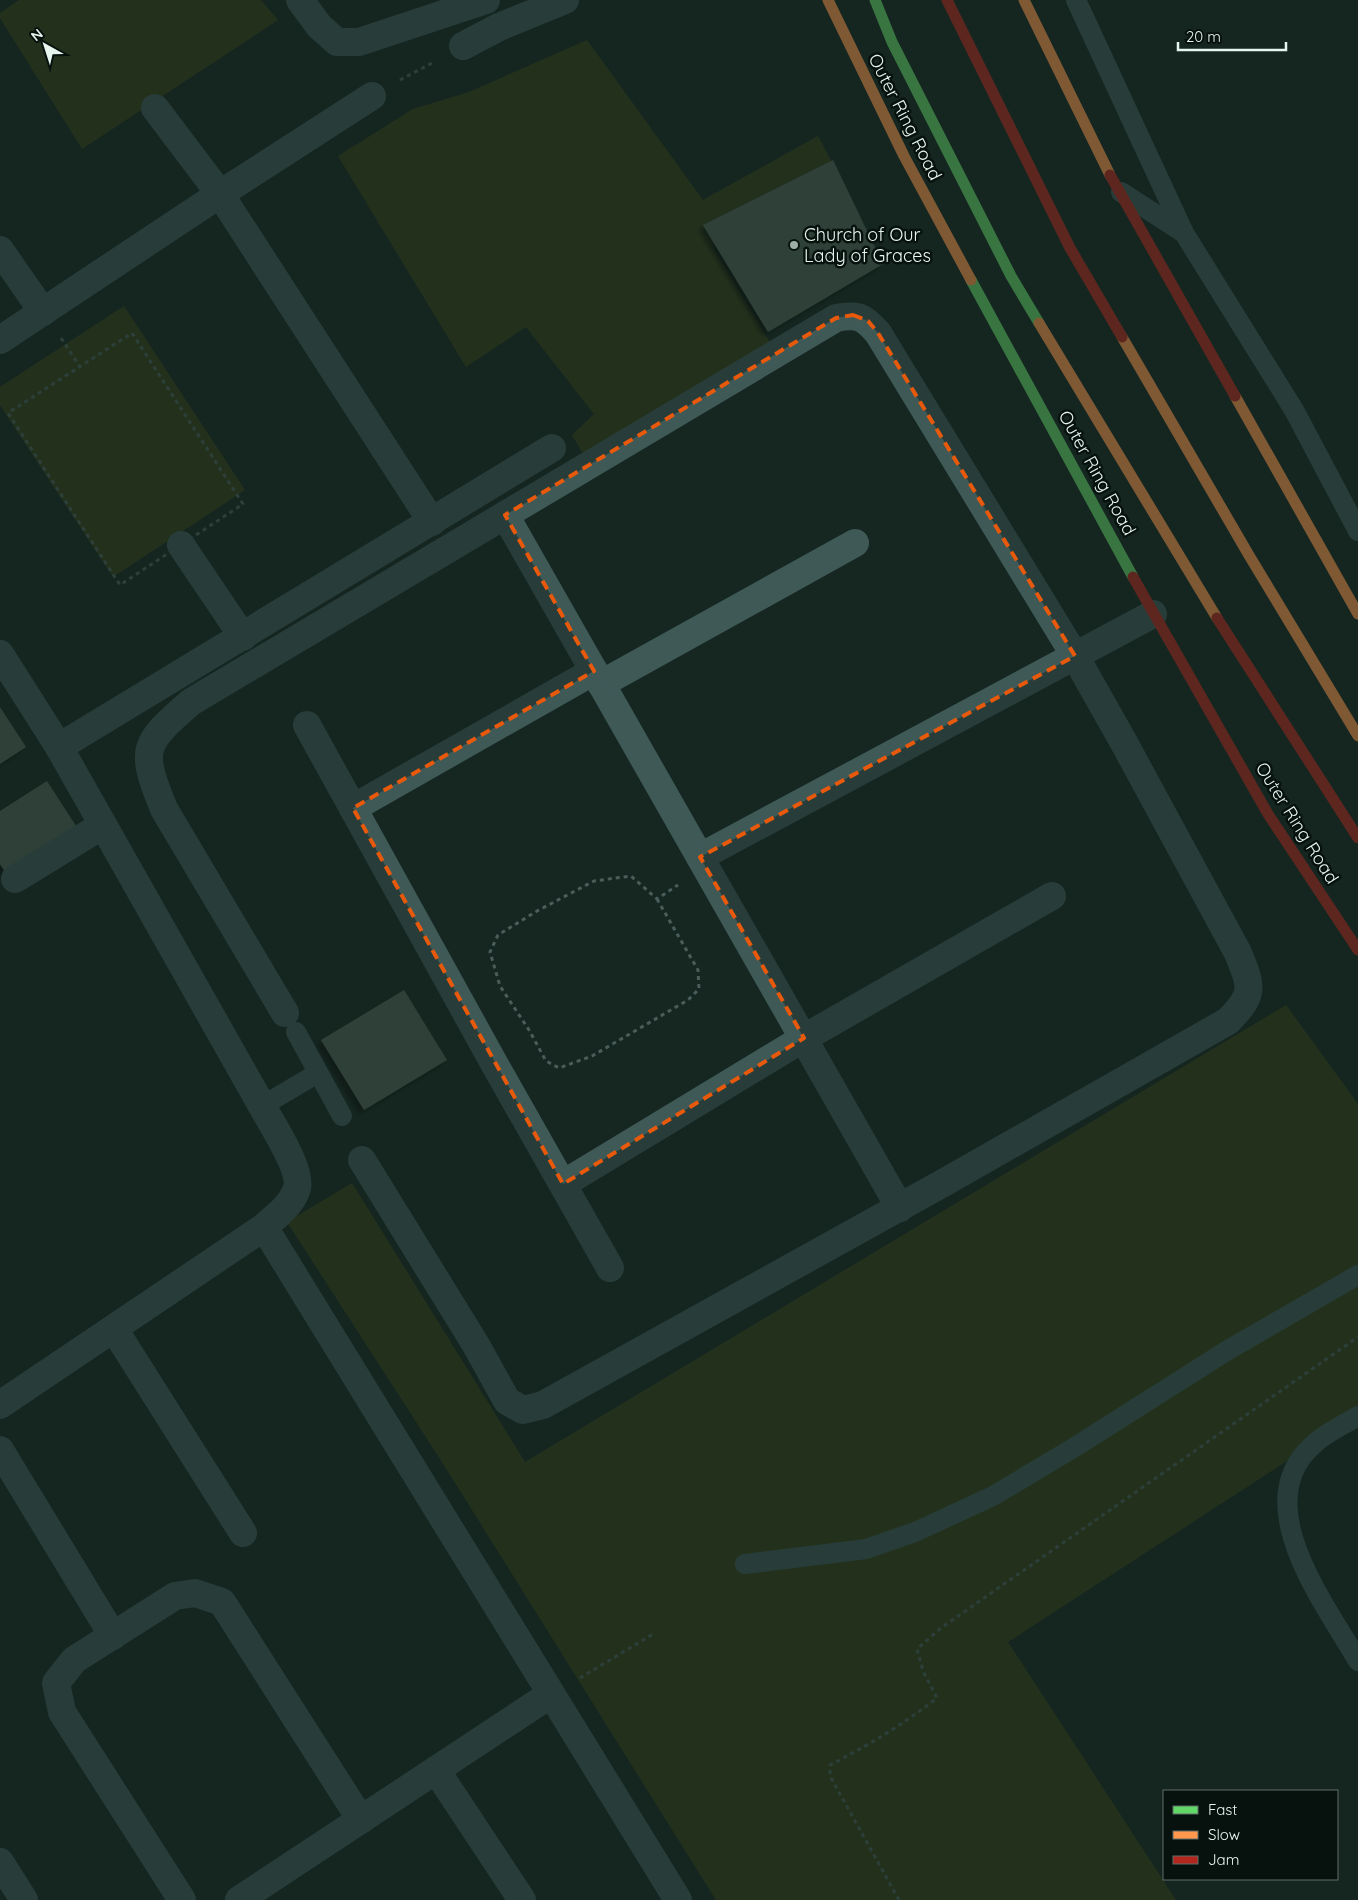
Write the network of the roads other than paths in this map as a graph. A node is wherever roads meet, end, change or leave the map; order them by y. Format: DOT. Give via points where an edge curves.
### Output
graph roads {
  1 [pos="300,0"];
  2 [pos="487,0"];
  3 [pos="565,0"];
  4 [pos="828,0"];
  5 [pos="875,0"];
  6 [pos="947,0"];
  7 [pos="1024,0"];
  8 [pos="1076,0"];
  9 [pos="499,27"];
  10 [pos="463,46"];
  11 [pos="372,96"];
  12 [pos="155,108"];
  13 [pos="1120,192"];
  14 [pos="220,194"];
  15 [pos="1184,233"];
  16 [pos="0,250"];
  17 [pos="43,312"];
  18 [pos="0,340"];
  19 [pos="552,448"];
  20 [pos="505,515"];
  21 [pos="432,522"];
  22 [pos="1358,531"];
  23 [pos="855,542"];
  24 [pos="181,545"];
  25 [pos="1153,614"];
  26 [pos="1358,614"];
  27 [pos="242,637"];
  28 [pos="0,654"];
  29 [pos="1075,656"];
  30 [pos="598,678"];
  31 [pos="307,725"];
  32 [pos="1358,736"];
  33 [pos="59,747"];
  34 [pos="353,808"];
  35 [pos="103,825"];
  36 [pos="1358,838"];
  37 [pos="703,862"];
  38 [pos="15,879"];
  39 [pos="1052,896"];
  40 [pos="1358,950"];
  41 [pos="291,1023"];
  42 [pos="804,1038"];
  43 [pos="318,1073"];
  44 [pos="262,1106"];
  45 [pos="342,1116"];
  46 [pos="362,1160"];
  47 [pos="563,1184"];
  48 [pos="900,1208"];
  49 [pos="264,1227"];
  50 [pos="610,1268"];
  51 [pos="1358,1275"];
  52 [pos="114,1329"];
  53 [pos="0,1405"];
  54 [pos="1358,1416"];
  55 [pos="0,1450"];
  56 [pos="243,1534"];
  57 [pos="745,1564"];
  58 [pos="113,1636"];
  59 [pos="1358,1661"];
  60 [pos="551,1694"];
  61 [pos="436,1770"];
  62 [pos="361,1820"];
  63 [pos="0,1862"];
  64 [pos="274,1891"];
  65 [pos="24,1900"];
  66 [pos="182,1900"];
  67 [pos="239,1900"];
  68 [pos="522,1900"];
  69 [pos="678,1900"];
  1 -- 2 [label="street" via="337,42 359,42"];
  2 -- 9 [label="street"];
  3 -- 9 [label="street"];
  4 -- 25 [label="main road, Outer Ring Road" via="904,156"];
  5 -- 36 [label="main road, Outer Ring Road" via="892,42 1011,276 1196,585"];
  6 -- 32 [label="main road" via="1070,248"];
  7 -- 13 [label="main road"];
  8 -- 15 [label="lane"];
  9 -- 10 [label="street"];
  11 -- 14 [label="street"];
  12 -- 14 [label="street"];
  13 -- 15 [label="lane"];
  13 -- 26 [label="main road"];
  14 -- 17 [label="street"];
  14 -- 21 [label="street"];
  15 -- 22 [label="lane" via="1294,410"];
  16 -- 17 [label="street"];
  17 -- 18 [label="street"];
  19 -- 21 [label="street"];
  20 -- 29 [label="street" via="836,318 853,315 868,322 878,333"];
  20 -- 30 [label="street"];
  20 -- 41 [label="street" via="191,702 162,727 150,745 148,763 164,808"];
  21 -- 27 [label="street"];
  23 -- 30 [label="street"];
  24 -- 27 [label="street"];
  25 -- 29 [label="street"];
  25 -- 40 [label="main road, Outer Ring Road" via="1268,814"];
  27 -- 33 [label="street"];
  28 -- 33 [label="street"];
  29 -- 37 [label="street"];
  29 -- 48 [label="street" via="1238,953 1248,976 1249,995 1241,1009 1228,1021"];
  30 -- 34 [label="street"];
  30 -- 37 [label="street"];
  31 -- 34 [label="street"];
  33 -- 35 [label="street"];
  34 -- 47 [label="street"];
  35 -- 38 [label="street"];
  35 -- 44 [label="street"];
  37 -- 42 [label="street"];
  39 -- 42 [label="street"];
  41 -- 43 [label="lane"];
  42 -- 47 [label="street"];
  42 -- 48 [label="street"];
  43 -- 44 [label="lane"];
  43 -- 45 [label="lane"];
  44 -- 49 [label="street" via="293,1163 297,1187 288,1205"];
  46 -- 48 [label="street" via="507,1401 523,1410 543,1405"];
  47 -- 50 [label="street"];
  49 -- 52 [label="street"];
  49 -- 60 [label="street"];
  51 -- 57 [label="lane" via="1228,1350 993,1496 915,1532 866,1550"];
  52 -- 53 [label="street"];
  52 -- 56 [label="street"];
  54 -- 59 [label="lane" via="1312,1445 1293,1470 1286,1494 1293,1541"];
  55 -- 58 [label="street"];
  58 -- 62 [label="street" via="175,1596 195,1592 222,1602"];
  58 -- 66 [label="street" via="74,1660 56,1683 62,1712"];
  60 -- 61 [label="street"];
  60 -- 69 [label="street"];
  61 -- 62 [label="street"];
  61 -- 68 [label="street"];
  62 -- 64 [label="street"];
  63 -- 65 [label="street"];
  64 -- 67 [label="street"];
}
